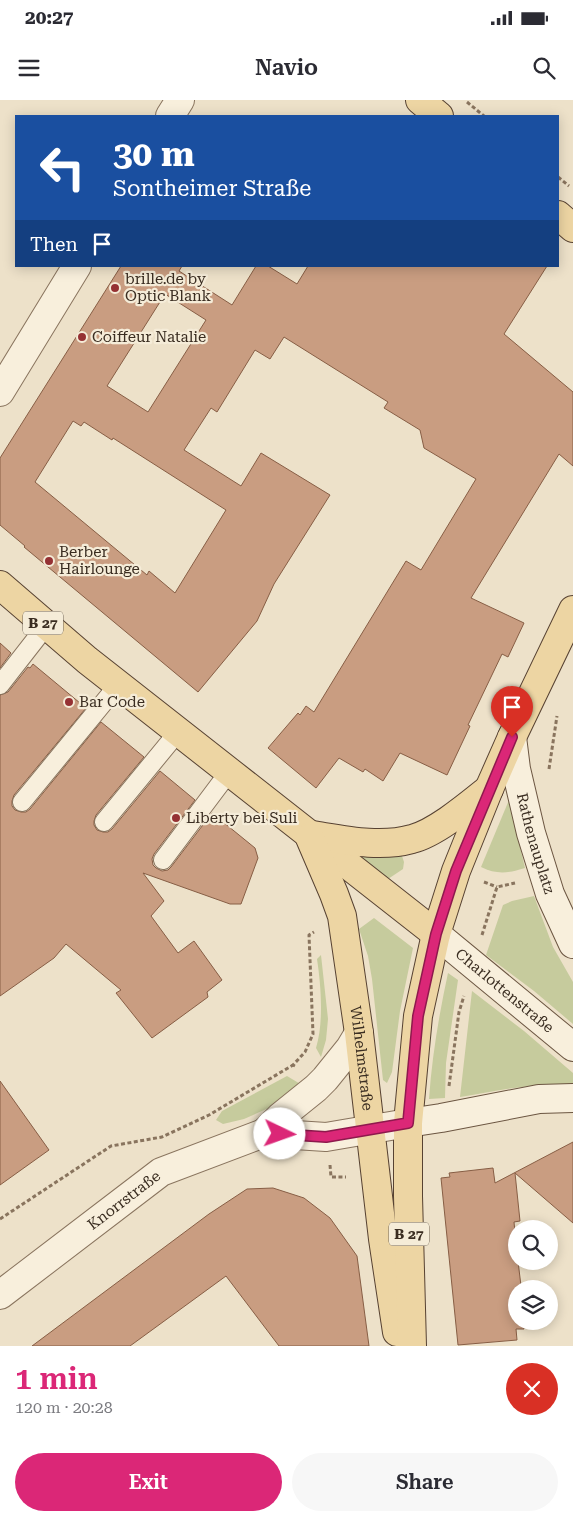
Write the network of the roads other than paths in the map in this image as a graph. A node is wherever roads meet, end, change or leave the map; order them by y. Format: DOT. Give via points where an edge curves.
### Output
graph roads {
  1 [pos="180,100"];
  2 [pos="420,100"];
  3 [pos="171,115"];
  4 [pos="438,115"];
  5 [pos="559,216"];
  6 [pos="573,228"];
  7 [pos="76,267"];
  8 [pos="0,392"];
  9 [pos="0,586"];
  10 [pos="573,610"];
  11 [pos="46,626"];
  12 [pos="0,685"];
  13 [pos="118,685"];
  14 [pos="178,732"];
  15 [pos="512,737"];
  16 [pos="229,772"];
  17 [pos="489,789"];
  18 [pos="22,802"];
  19 [pos="104,822"];
  20 [pos="308,834"];
  21 [pos="163,860"];
  22 [pos="436,934"];
  23 [pos="573,944"];
  24 [pos="359,1033"];
  25 [pos="573,1047"];
  26 [pos="573,1098"];
  27 [pos="408,1123"];
  28 [pos="370,1129"];
  29 [pos="264,1134"];
  30 [pos="0,1294"];
  31 [pos="399,1346"];
  32 [pos="412,1346"];
  1 -- 3 [label="street"];
  2 -- 4 [label="main road"];
  5 -- 6 [label="main road"];
  7 -- 8 [label="street"];
  9 -- 11 [label="main road, Wilhelmstraße / B 27"];
  10 -- 15 [label="main road, B 27"];
  11 -- 12 [label="lane"];
  11 -- 13 [label="main road, Wilhelmstraße / B 27"];
  13 -- 14 [label="main road, Wilhelmstraße"];
  13 -- 18 [label="lane"];
  14 -- 16 [label="main road, Wilhelmstraße"];
  14 -- 19 [label="lane"];
  15 -- 17 [label="main road, B 27"];
  15 -- 23 [label="street, Rathenauplatz" via="531,833 550,894"];
  16 -- 20 [label="main road, Wilhelmstraße"];
  16 -- 21 [label="lane"];
  17 -- 20 [label="main road" via="450,818 413,839 363,842"];
  17 -- 22 [label="main road, B 27" via="456,871"];
  20 -- 22 [label="main road, Wilhelmstraße"];
  20 -- 24 [label="main road, Wilhelmstraße / B 27" via="342,916"];
  22 -- 25 [label="street, Charlottenstraße"];
  22 -- 27 [label="main road, B 27" via="418,1016"];
  24 -- 28 [label="main road, Wilhelmstraße / B 27"];
  24 -- 29 [label="street, Knorrstraße" via="325,1079"];
  26 -- 27 [label="street" via="539,1099"];
  27 -- 28 [label="street, Knorrstraße"];
  27 -- 32 [label="main road, B 27"];
  28 -- 29 [label="street, Knorrstraße" via="326,1137"];
  28 -- 31 [label="main road, Wilhelmstraße / B 27"];
  29 -- 30 [label="street, Knorrstraße" via="161,1172"];
}
